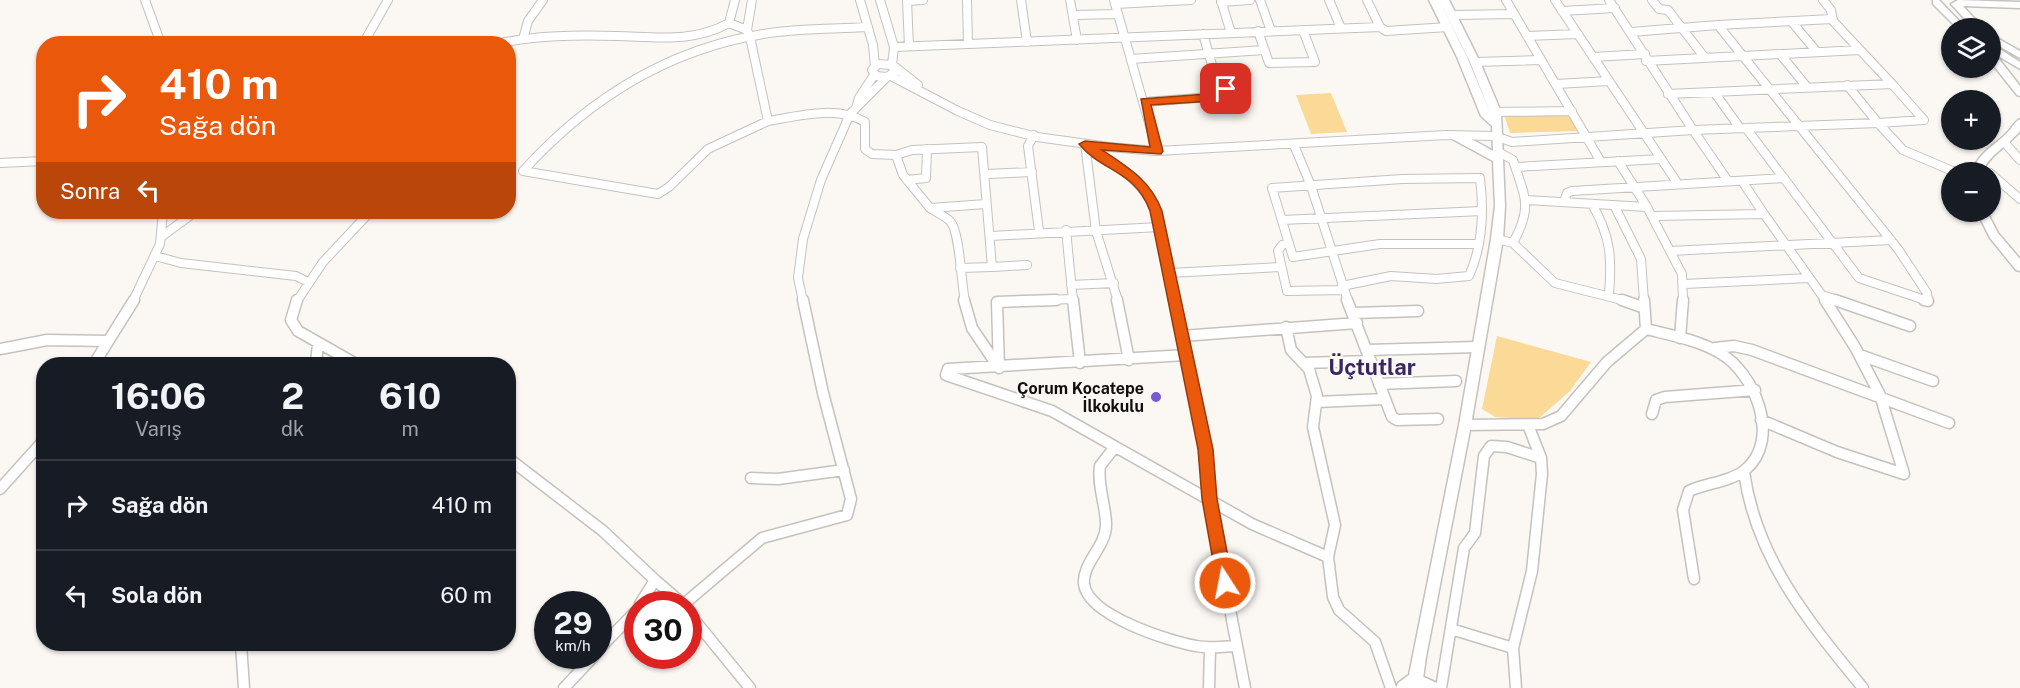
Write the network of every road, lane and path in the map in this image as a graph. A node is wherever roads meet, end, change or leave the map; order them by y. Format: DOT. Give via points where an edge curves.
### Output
graph roads {
  1 [pos="145,0"];
  2 [pos="388,0"];
  3 [pos="543,0"];
  4 [pos="735,0"];
  5 [pos="752,0"];
  6 [pos="860,0"];
  7 [pos="880,0"];
  8 [pos="907,0"];
  9 [pos="923,0"];
  10 [pos="967,0"];
  11 [pos="1020,0"];
  12 [pos="1070,0"];
  13 [pos="1191,0"];
  14 [pos="1250,0"];
  15 [pos="1260,0"];
  16 [pos="1329,0"];
  17 [pos="1367,0"];
  18 [pos="1434,0"];
  19 [pos="1444,0"];
  20 [pos="1506,0"];
  21 [pos="1555,0"];
  22 [pos="1609,0"];
  23 [pos="1653,0"];
  24 [pos="1823,0"];
  25 [pos="1221,1"];
  26 [pos="1933,1"];
  27 [pos="1115,2"];
  28 [pos="1958,2"];
  29 [pos="2020,6"];
  30 [pos="1615,8"];
  31 [pos="1562,11"];
  32 [pos="1118,14"];
  33 [pos="1514,14"];
  34 [pos="1073,15"];
  35 [pos="1453,15"];
  36 [pos="1951,18"];
  37 [pos="1970,18"];
  38 [pos="1832,19"];
  39 [pos="1791,21"];
  40 [pos="729,23"];
  41 [pos="1718,25"];
  42 [pos="868,27"];
  43 [pos="1380,27"];
  44 [pos="1448,27"];
  45 [pos="1341,28"];
  46 [pos="1684,29"];
  47 [pos="1271,30"];
  48 [pos="1303,30"];
  49 [pos="1258,31"];
  50 [pos="1631,32"];
  51 [pos="1231,33"];
  52 [pos="748,34"];
  53 [pos="1203,34"];
  54 [pos="1578,34"];
  55 [pos="157,36"];
  56 [pos="368,36"];
  57 [pos="1527,36"];
  58 [pos="1124,37"];
  59 [pos="523,39"];
  60 [pos="516,40"];
  61 [pos="1077,40"];
  62 [pos="1027,42"];
  63 [pos="969,44"];
  64 [pos="909,46"];
  65 [pos="2001,46"];
  66 [pos="894,47"];
  67 [pos="1264,50"];
  68 [pos="1860,50"];
  69 [pos="1817,52"];
  70 [pos="2001,53"];
  71 [pos="1208,54"];
  72 [pos="1780,54"];
  73 [pos="1742,55"];
  74 [pos="1593,57"];
  75 [pos="1645,58"];
  76 [pos="1705,58"];
  77 [pos="1131,59"];
  78 [pos="1541,60"];
  79 [pos="1475,62"];
  80 [pos="2019,62"];
  81 [pos="2001,64"];
  82 [pos="2001,65"];
  83 [pos="894,66"];
  84 [pos="874,70"];
  85 [pos="889,77"];
  86 [pos="1609,81"];
  87 [pos="1556,84"];
  88 [pos="1892,84"];
  89 [pos="1847,85"];
  90 [pos="1807,87"];
  91 [pos="919,88"];
  92 [pos="1768,88"];
  93 [pos="1219,89"];
  94 [pos="1714,92"];
  95 [pos="2020,93"];
  96 [pos="1668,94"];
  97 [pos="1212,97"];
  98 [pos="1145,102"];
  99 [pos="853,111"];
  100 [pos="1572,111"];
  101 [pos="768,121"];
  102 [pos="2020,122"];
  103 [pos="1878,123"];
  104 [pos="1495,124"];
  105 [pos="1799,127"];
  106 [pos="1743,128"];
  107 [pos="1693,130"];
  108 [pos="1034,135"];
  109 [pos="1450,135"];
  110 [pos="1645,135"];
  111 [pos="1588,136"];
  112 [pos="2004,142"];
  113 [pos="1085,144"];
  114 [pos="1294,145"];
  115 [pos="927,149"];
  116 [pos="1157,151"];
  117 [pos="896,155"];
  118 [pos="1497,155"];
  119 [pos="1661,159"];
  120 [pos="2020,160"];
  121 [pos="36,161"];
  122 [pos="1618,161"];
  123 [pos="1601,162"];
  124 [pos="1983,162"];
  125 [pos="0,163"];
  126 [pos="1941,166"];
  127 [pos="1516,167"];
  128 [pos="1032,172"];
  129 [pos="987,174"];
  130 [pos="1784,178"];
  131 [pos="907,180"];
  132 [pos="1728,181"];
  133 [pos="1742,181"];
  134 [pos="2001,183"];
  135 [pos="1677,184"];
  136 [pos="1311,186"];
  137 [pos="1635,187"];
  138 [pos="2020,199"];
  139 [pos="1526,200"];
  140 [pos="1564,202"];
  141 [pos="986,204"];
  142 [pos="1592,204"];
  143 [pos="1615,207"];
  144 [pos="1647,207"];
  145 [pos="930,208"];
  146 [pos="1482,211"];
  147 [pos="1764,214"];
  148 [pos="1653,216"];
  149 [pos="1323,218"];
  150 [pos="162,219"];
  151 [pos="185,219"];
  152 [pos="364,219"];
  153 [pos="1282,220"];
  154 [pos="1987,222"];
  155 [pos="1159,227"];
  156 [pos="1066,230"];
  157 [pos="1039,231"];
  158 [pos="1096,231"];
  159 [pos="991,236"];
  160 [pos="161,237"];
  161 [pos="1497,239"];
  162 [pos="1891,240"];
  163 [pos="1289,243"];
  164 [pos="1513,243"];
  165 [pos="1833,243"];
  166 [pos="1477,244"];
  167 [pos="1785,244"];
  168 [pos="1331,251"];
  169 [pos="1670,251"];
  170 [pos="155,256"];
  171 [pos="1477,261"];
  172 [pos="1027,265"];
  173 [pos="1492,265"];
  174 [pos="992,267"];
  175 [pos="1280,267"];
  176 [pos="2020,267"];
  177 [pos="960,268"];
  178 [pos="1170,273"];
  179 [pos="1809,278"];
  180 [pos="308,282"];
  181 [pos="1113,283"];
  182 [pos="1684,284"];
  183 [pos="1071,285"];
  184 [pos="1343,288"];
  185 [pos="1609,295"];
  186 [pos="1822,295"];
  187 [pos="1073,299"];
  188 [pos="1642,307"];
  189 [pos="1418,310"];
  190 [pos="1355,318"];
  191 [pos="1910,326"];
  192 [pos="1286,327"];
  193 [pos="1646,329"];
  194 [pos="1182,336"];
  195 [pos="1680,338"];
  196 [pos="108,341"];
  197 [pos="318,343"];
  198 [pos="1478,347"];
  199 [pos="1715,348"];
  200 [pos="0,349"];
  201 [pos="1367,350"];
  202 [pos="1860,355"];
  203 [pos="1186,356"];
  204 [pos="98,357"];
  205 [pos="317,357"];
  206 [pos="343,357"];
  207 [pos="1129,360"];
  208 [pos="1371,361"];
  209 [pos="1080,363"];
  210 [pos="1303,363"];
  211 [pos="999,368"];
  212 [pos="1456,381"];
  213 [pos="1933,381"];
  214 [pos="1379,384"];
  215 [pos="1755,390"];
  216 [pos="1881,397"];
  217 [pos="1385,399"];
  218 [pos="1317,402"];
  219 [pos="1652,414"];
  220 [pos="1438,419"];
  221 [pos="1761,420"];
  222 [pos="1949,423"];
  223 [pos="1465,425"];
  224 [pos="1528,425"];
  225 [pos="1114,448"];
  226 [pos="36,449"];
  227 [pos="1540,458"];
  228 [pos="516,464"];
  229 [pos="844,470"];
  230 [pos="1744,472"];
  231 [pos="751,478"];
  232 [pos="0,489"];
  233 [pos="1209,499"];
  234 [pos="1328,557"];
  235 [pos="1694,579"];
  236 [pos="655,580"];
  237 [pos="648,591"];
  238 [pos="668,591"];
  239 [pos="699,591"];
  240 [pos="624,623"];
  241 [pos="702,629"];
  242 [pos="1451,629"];
  243 [pos="612,636"];
  244 [pos="1237,646"];
  245 [pos="1210,648"];
  246 [pos="1513,648"];
  247 [pos="241,651"];
  248 [pos="582,669"];
  249 [pos="1417,683"];
  250 [pos="244,688"];
  251 [pos="564,688"];
  252 [pos="750,688"];
  253 [pos="1209,688"];
  254 [pos="1245,688"];
  255 [pos="1391,688"];
  256 [pos="1403,688"];
  257 [pos="1436,688"];
  258 [pos="1441,688"];
  259 [pos="1516,688"];
  260 [pos="1863,688"];
  1 -- 55 [label="street"];
  2 -- 56 [label="street"];
  3 -- 59 [label="street" via="528,21"];
  4 -- 40 [label="street"];
  5 -- 52 [label="street"];
  6 -- 42 [label="street"];
  7 -- 66 [label="street"];
  8 -- 9 [label="street"];
  8 -- 64 [label="street"];
  10 -- 63 [label="street"];
  11 -- 62 [label="street"];
  12 -- 34 [label="street"];
  13 -- 27 [label="street"];
  14 -- 25 [label="street"];
  15 -- 47 [label="street"];
  16 -- 45 [label="street"];
  17 -- 43 [label="street"];
  18 -- 44 [label="street"];
  19 -- 35 [label="street"];
  20 -- 33 [label="street"];
  21 -- 31 [label="street"];
  22 -- 30 [label="street"];
  23 -- 46 [label="street" via="1659,9 1668,9"];
  24 -- 38 [label="street"];
  25 -- 51 [label="street"];
  26 -- 28 [label="street"];
  26 -- 36 [label="street"];
  27 -- 32 [label="street"];
  28 -- 29 [label="street"];
  28 -- 37 [label="street"];
  30 -- 31 [label="street"];
  30 -- 50 [label="street"];
  31 -- 54 [label="street"];
  32 -- 34 [label="street"];
  32 -- 58 [label="street"];
  33 -- 35 [label="street"];
  33 -- 57 [label="street"];
  34 -- 61 [label="street"];
  35 -- 79 [label="street"];
  38 -- 39 [label="street"];
  38 -- 68 [label="street"];
  39 -- 41 [label="street"];
  39 -- 69 [label="street"];
  40 -- 52 [label="street"];
  40 -- 59 [label="street" via="693,37"];
  41 -- 46 [label="street"];
  41 -- 73 [label="street"];
  42 -- 52 [label="street"];
  42 -- 84 [label="street"];
  43 -- 44 [label="street" via="1386,31"];
  43 -- 45 [label="street"];
  44 -- 104 [label="street" via="1486,116"];
  45 -- 48 [label="street"];
  46 -- 50 [label="street"];
  46 -- 76 [label="street"];
  47 -- 48 [label="street"];
  47 -- 49 [label="street"];
  48 -- 67 [label="street" via="1315,62 1269,63"];
  49 -- 51 [label="street"];
  49 -- 67 [label="street"];
  50 -- 75 [label="street"];
  51 -- 53 [label="street"];
  52 -- 101 [label="street"];
  52 -- 101 [label="street" via="673,60 626,83 564,128 523,171 658,194 715,144"];
  53 -- 58 [label="street"];
  53 -- 71 [label="street"];
  54 -- 57 [label="street"];
  54 -- 74 [label="street"];
  57 -- 78 [label="street"];
  58 -- 61 [label="street"];
  58 -- 77 [label="street"];
  59 -- 60 [label="street"];
  61 -- 62 [label="street"];
  62 -- 63 [label="street"];
  63 -- 64 [label="street"];
  64 -- 66 [label="street"];
  65 -- 80 [label="street"];
  66 -- 83 [label="street"];
  67 -- 71 [label="street"];
  68 -- 69 [label="street"];
  68 -- 88 [label="street"];
  69 -- 72 [label="street"];
  70 -- 80 [label="street"];
  71 -- 77 [label="street"];
  71 -- 93 [label="street"];
  72 -- 73 [label="street"];
  72 -- 90 [label="street"];
  73 -- 76 [label="street"];
  73 -- 92 [label="street"];
  74 -- 75 [label="street"];
  74 -- 86 [label="street"];
  75 -- 76 [label="street"];
  75 -- 96 [label="street"];
  77 -- 98 [label="street"];
  78 -- 79 [label="street"];
  78 -- 87 [label="street"];
  79 -- 104 [label="street"];
  80 -- 81 [label="street"];
  82 -- 95 [label="street"];
  83 -- 84 [label="street" via="882,63"];
  83 -- 85 [label="street" via="895,72"];
  83 -- 91 [label="street"];
  84 -- 85 [label="street"];
  84 -- 99 [label="street"];
  85 -- 91 [label="street"];
  85 -- 99 [label="street"];
  86 -- 87 [label="street"];
  86 -- 110 [label="street"];
  87 -- 100 [label="street"];
  88 -- 89 [label="street"];
  88 -- 103 [label="street" via="1924,120"];
  89 -- 90 [label="street"];
  89 -- 103 [label="street"];
  90 -- 92 [label="street"];
  91 -- 108 [label="street" via="969,116"];
  92 -- 94 [label="street"];
  92 -- 105 [label="street"];
  93 -- 97 [label="street"];
  93 -- 97 [label="street" via="1232,92 1234,100 1221,104"];
  94 -- 96 [label="street"];
  94 -- 106 [label="street"];
  96 -- 107 [label="street"];
  97 -- 98 [label="street"];
  98 -- 116 [label="street"];
  99 -- 101 [label="street"];
  99 -- 117 [label="street" via="865,122 868,152"];
  99 -- 229 [label="street" via="821,180 803,239 798,278"];
  100 -- 104 [label="street"];
  100 -- 111 [label="street"];
  102 -- 112 [label="street"];
  103 -- 105 [label="street"];
  103 -- 126 [label="street" via="1903,150"];
  104 -- 109 [label="street"];
  104 -- 111 [label="street" via="1512,141"];
  104 -- 118 [label="street"];
  105 -- 106 [label="street"];
  105 -- 162 [label="street"];
  106 -- 107 [label="street"];
  106 -- 130 [label="street"];
  107 -- 110 [label="street"];
  107 -- 132 [label="street"];
  108 -- 113 [label="street"];
  108 -- 128 [label="street" via="1028,146"];
  109 -- 114 [label="street"];
  109 -- 118 [label="street"];
  110 -- 111 [label="street"];
  110 -- 119 [label="street"];
  111 -- 123 [label="street"];
  112 -- 120 [label="street"];
  112 -- 124 [label="street" via="1992,149"];
  113 -- 116 [label="street"];
  113 -- 155 [label="street" via="1141,185 1151,197"];
  113 -- 158 [label="street"];
  114 -- 116 [label="street"];
  114 -- 136 [label="street"];
  115 -- 117 [label="street"];
  115 -- 129 [label="street" via="982,147"];
  115 -- 131 [label="street" via="926,178"];
  117 -- 131 [label="street"];
  118 -- 127 [label="street" via="1513,160"];
  118 -- 161 [label="street"];
  119 -- 122 [label="street"];
  119 -- 135 [label="street"];
  121 -- 125 [label="street"];
  122 -- 123 [label="street"];
  122 -- 137 [label="street"];
  123 -- 127 [label="street"];
  127 -- 139 [label="street"];
  128 -- 129 [label="street"];
  128 -- 157 [label="street"];
  129 -- 141 [label="street"];
  130 -- 133 [label="street"];
  130 -- 165 [label="street"];
  131 -- 145 [label="street"];
  132 -- 133 [label="street"];
  132 -- 135 [label="street"];
  133 -- 147 [label="street"];
  134 -- 138 [label="street"];
  135 -- 137 [label="street"];
  136 -- 146 [label="street" via="1480,178"];
  136 -- 149 [label="street"];
  136 -- 153 [label="street" via="1272,188"];
  137 -- 140 [label="street" via="1572,191"];
  137 -- 144 [label="street"];
  139 -- 140 [label="street"];
  139 -- 164 [label="street" via="1526,219"];
  140 -- 142 [label="street"];
  141 -- 145 [label="street"];
  141 -- 159 [label="street"];
  142 -- 143 [label="street"];
  142 -- 185 [label="street" via="1608,230 1612,258"];
  143 -- 144 [label="street"];
  143 -- 188 [label="street" via="1643,265"];
  144 -- 148 [label="street"];
  145 -- 177 [label="street" via="950,221 957,231"];
  146 -- 149 [label="street"];
  146 -- 166 [label="street"];
  147 -- 148 [label="street"];
  147 -- 167 [label="street"];
  148 -- 169 [label="street"];
  149 -- 153 [label="street"];
  149 -- 168 [label="street"];
  150 -- 160 [label="street"];
  151 -- 160 [label="street"];
  152 -- 180 [label="street"];
  153 -- 163 [label="street"];
  154 -- 176 [label="street"];
  155 -- 158 [label="street"];
  155 -- 178 [label="street"];
  156 -- 157 [label="street"];
  156 -- 158 [label="street"];
  156 -- 183 [label="street"];
  157 -- 159 [label="street"];
  158 -- 181 [label="street"];
  159 -- 174 [label="street"];
  160 -- 170 [label="street"];
  161 -- 164 [label="street"];
  161 -- 173 [label="street"];
  162 -- 165 [label="street"];
  162 -- 165 [label="street" via="1927,293 1928,301 1859,278"];
  163 -- 168 [label="street" via="1293,257"];
  163 -- 175 [label="street" via="1278,251"];
  164 -- 185 [label="street" via="1555,283"];
  165 -- 167 [label="street"];
  166 -- 168 [label="street" via="1380,244"];
  166 -- 171 [label="street"];
  167 -- 169 [label="street"];
  167 -- 179 [label="street"];
  168 -- 184 [label="street"];
  169 -- 182 [label="street"];
  170 -- 180 [label="street" via="181,263 284,274"];
  170 -- 196 [label="street"];
  171 -- 173 [label="street"];
  171 -- 184 [label="street" via="1464,278 1390,276"];
  172 -- 174 [label="street"];
  173 -- 198 [label="street"];
  174 -- 177 [label="street"];
  175 -- 178 [label="street"];
  175 -- 184 [label="street" via="1287,291"];
  177 -- 211 [label="street" via="972,328"];
  178 -- 194 [label="street"];
  179 -- 182 [label="street"];
  179 -- 186 [label="street"];
  180 -- 197 [label="street" via="296,299 291,320 298,331"];
  181 -- 183 [label="street"];
  181 -- 207 [label="street"];
  182 -- 195 [label="street"];
  183 -- 187 [label="street"];
  184 -- 190 [label="street"];
  185 -- 188 [label="street"];
  186 -- 191 [label="street"];
  186 -- 202 [label="street"];
  187 -- 209 [label="street"];
  187 -- 211 [label="street" via="997,302"];
  188 -- 193 [label="street"];
  189 -- 190 [label="street"];
  190 -- 192 [label="street"];
  190 -- 201 [label="street"];
  192 -- 194 [label="street"];
  192 -- 210 [label="street" via="1291,350"];
  193 -- 195 [label="street"];
  193 -- 224 [label="street" via="1607,362 1561,416"];
  194 -- 203 [label="street"];
  195 -- 199 [label="street"];
  196 -- 200 [label="street" via="46,340"];
  196 -- 204 [label="street"];
  197 -- 205 [label="street"];
  197 -- 206 [label="street"];
  198 -- 201 [label="street"];
  198 -- 223 [label="street"];
  199 -- 215 [label="street" via="1741,369"];
  199 -- 216 [label="street" via="1734,346 1752,350"];
  201 -- 208 [label="street"];
  202 -- 213 [label="street"];
  202 -- 216 [label="street"];
  203 -- 207 [label="street"];
  203 -- 233 [label="street" via="1205,449"];
  207 -- 209 [label="street"];
  208 -- 210 [label="street"];
  208 -- 214 [label="street"];
  209 -- 211 [label="street"];
  210 -- 218 [label="street" via="1315,385"];
  211 -- 225 [label="street" via="948,369 946,375 1052,411"];
  212 -- 214 [label="street"];
  214 -- 217 [label="street"];
  215 -- 219 [label="street" via="1665,397 1656,400"];
  215 -- 221 [label="street"];
  216 -- 221 [label="street" via="1904,474 1837,452"];
  216 -- 222 [label="street"];
  217 -- 218 [label="street"];
  217 -- 220 [label="street" via="1397,420"];
  218 -- 234 [label="street" via="1313,428 1335,525"];
  221 -- 230 [label="street" via="1762,439"];
  223 -- 224 [label="street"];
  223 -- 249 [label="street"];
  224 -- 227 [label="street"];
  225 -- 233 [label="street"];
  225 -- 245 [label="street" via="1100,467 1107,535 1086,573 1084,586 1089,597 1100,608 1154,635"];
  226 -- 232 [label="street"];
  227 -- 242 [label="street" via="1491,446 1484,456 1475,533 1464,548"];
  227 -- 246 [label="street" via="1542,474 1532,571"];
  228 -- 236 [label="street" via="577,508 632,554"];
  229 -- 231 [label="street" via="778,479"];
  229 -- 239 [label="street" via="851,499 847,515 762,538"];
  230 -- 235 [label="street" via="1689,491 1683,510"];
  230 -- 260 [label="street" via="1752,516 1793,596"];
  233 -- 234 [label="street" via="1252,524"];
  233 -- 244 [label="street"];
  234 -- 255 [label="street" via="1333,597 1340,610 1375,642"];
  236 -- 237 [label="street"];
  236 -- 238 [label="street"];
  240 -- 243 [label="street"];
  241 -- 252 [label="street"];
  242 -- 246 [label="street"];
  242 -- 258 [label="street"];
  244 -- 245 [label="street"];
  244 -- 254 [label="street"];
  245 -- 253 [label="street"];
  246 -- 259 [label="street"];
  247 -- 250 [label="street"];
  248 -- 251 [label="street"];
  249 -- 256 [label="street"];
  249 -- 257 [label="street"];
}
